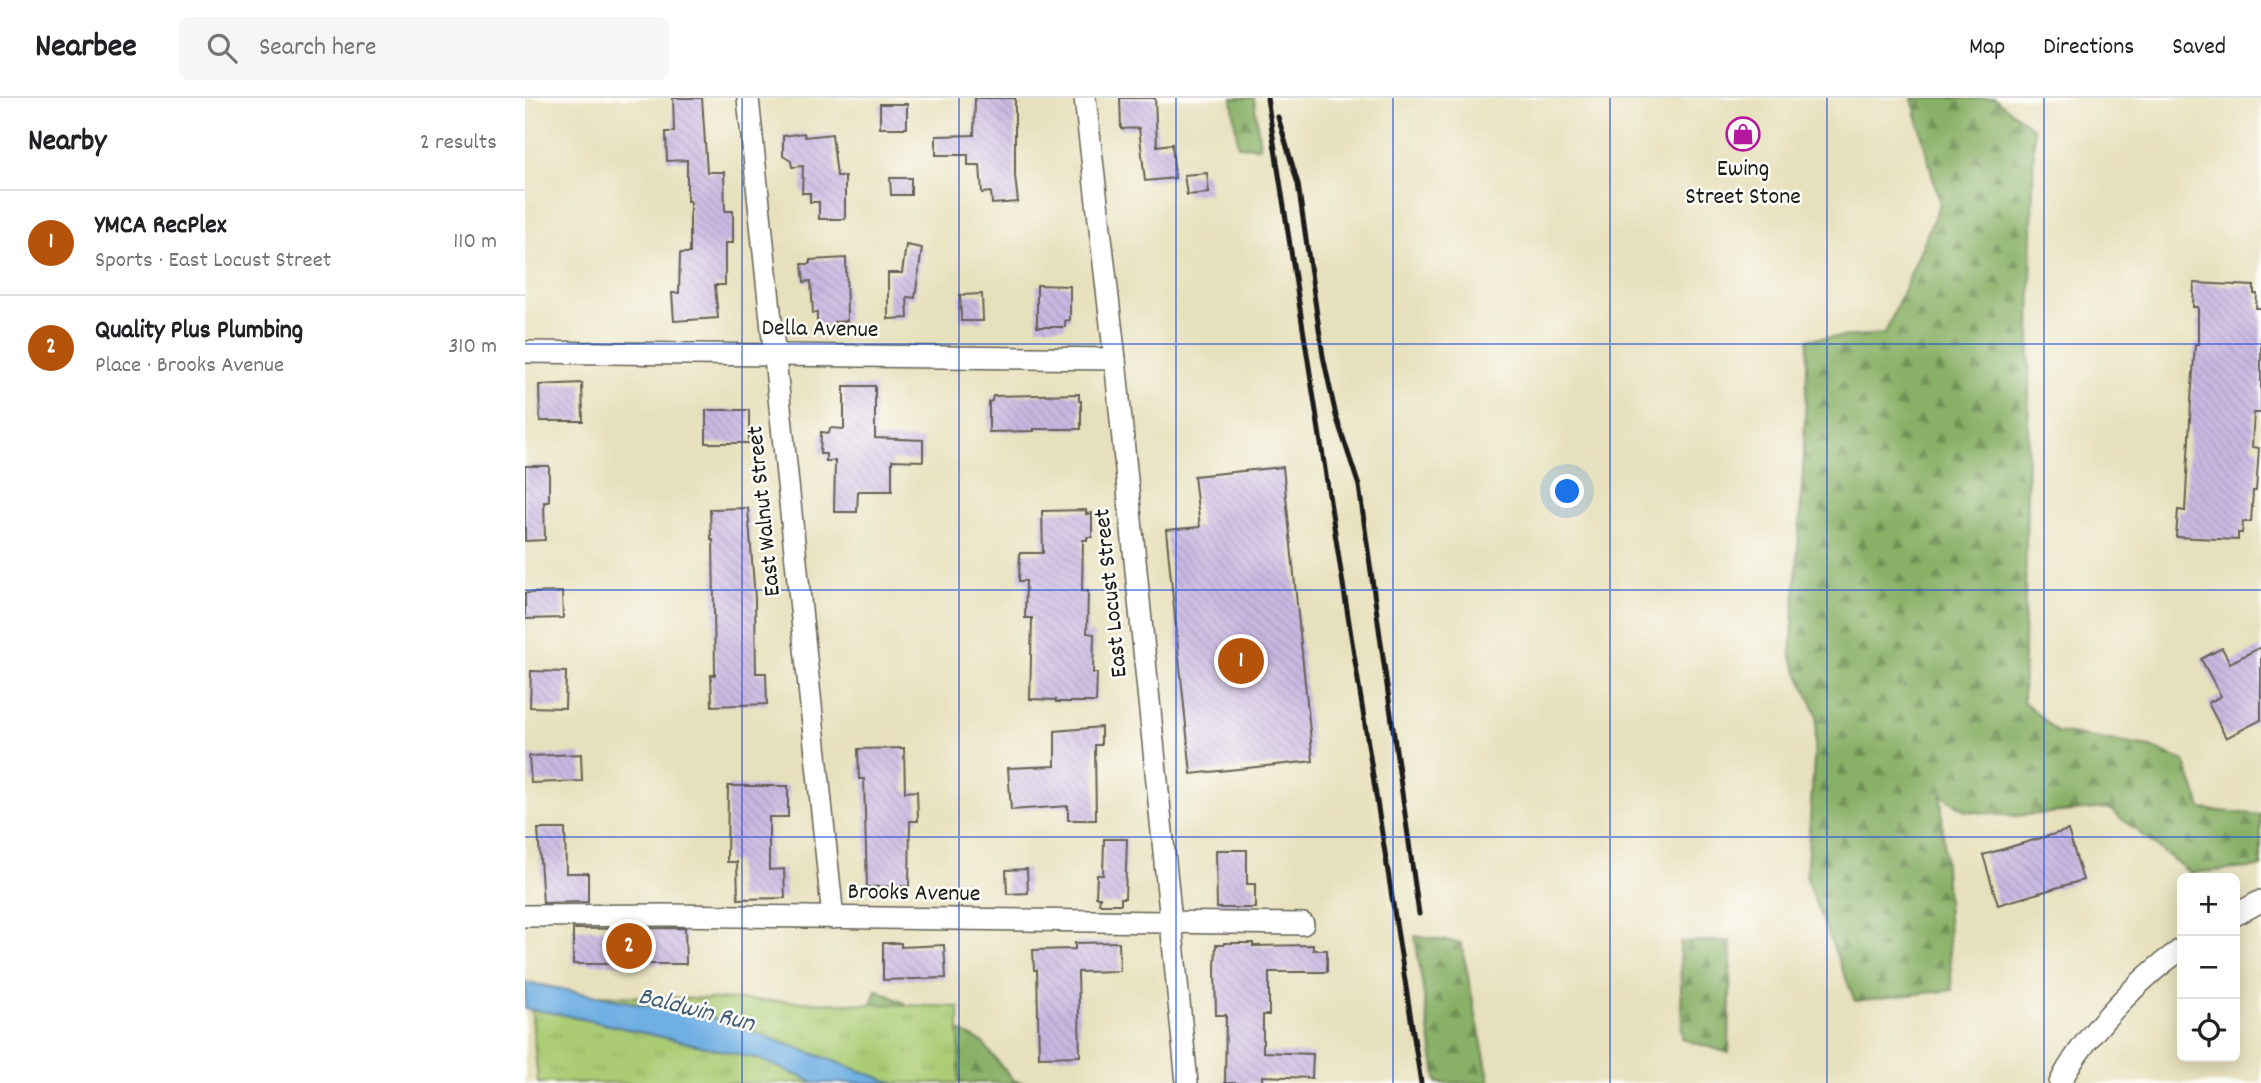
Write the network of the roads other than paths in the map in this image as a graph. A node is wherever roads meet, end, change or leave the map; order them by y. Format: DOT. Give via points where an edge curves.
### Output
graph roads {
  1 [pos="748,98"];
  2 [pos="1085,98"];
  3 [pos="525,352"];
  4 [pos="776,356"];
  5 [pos="1115,359"];
  6 [pos="2261,901"];
  7 [pos="2240,912"];
  8 [pos="525,916"];
  9 [pos="834,918"];
  10 [pos="1173,923"];
  11 [pos="1303,924"];
  12 [pos="2177,953"];
  13 [pos="1187,1083"];
  14 [pos="2060,1083"];
  1 -- 4 [label="street, East Walnut Street"];
  2 -- 5 [label="street, East Locust Street"];
  3 -- 4 [label="street, Della Avenue"];
  4 -- 5 [label="street, Della Avenue"];
  4 -- 9 [label="street, East Walnut Street"];
  5 -- 10 [label="street, East Locust Street"];
  6 -- 7 [label="street"];
  8 -- 9 [label="street, Brooks Avenue"];
  9 -- 10 [label="street, Brooks Avenue"];
  10 -- 11 [label="street, Brooks Avenue"];
  10 -- 13 [label="street, East Locust Street"];
  12 -- 14 [label="street" via="2104,1021"];
}
